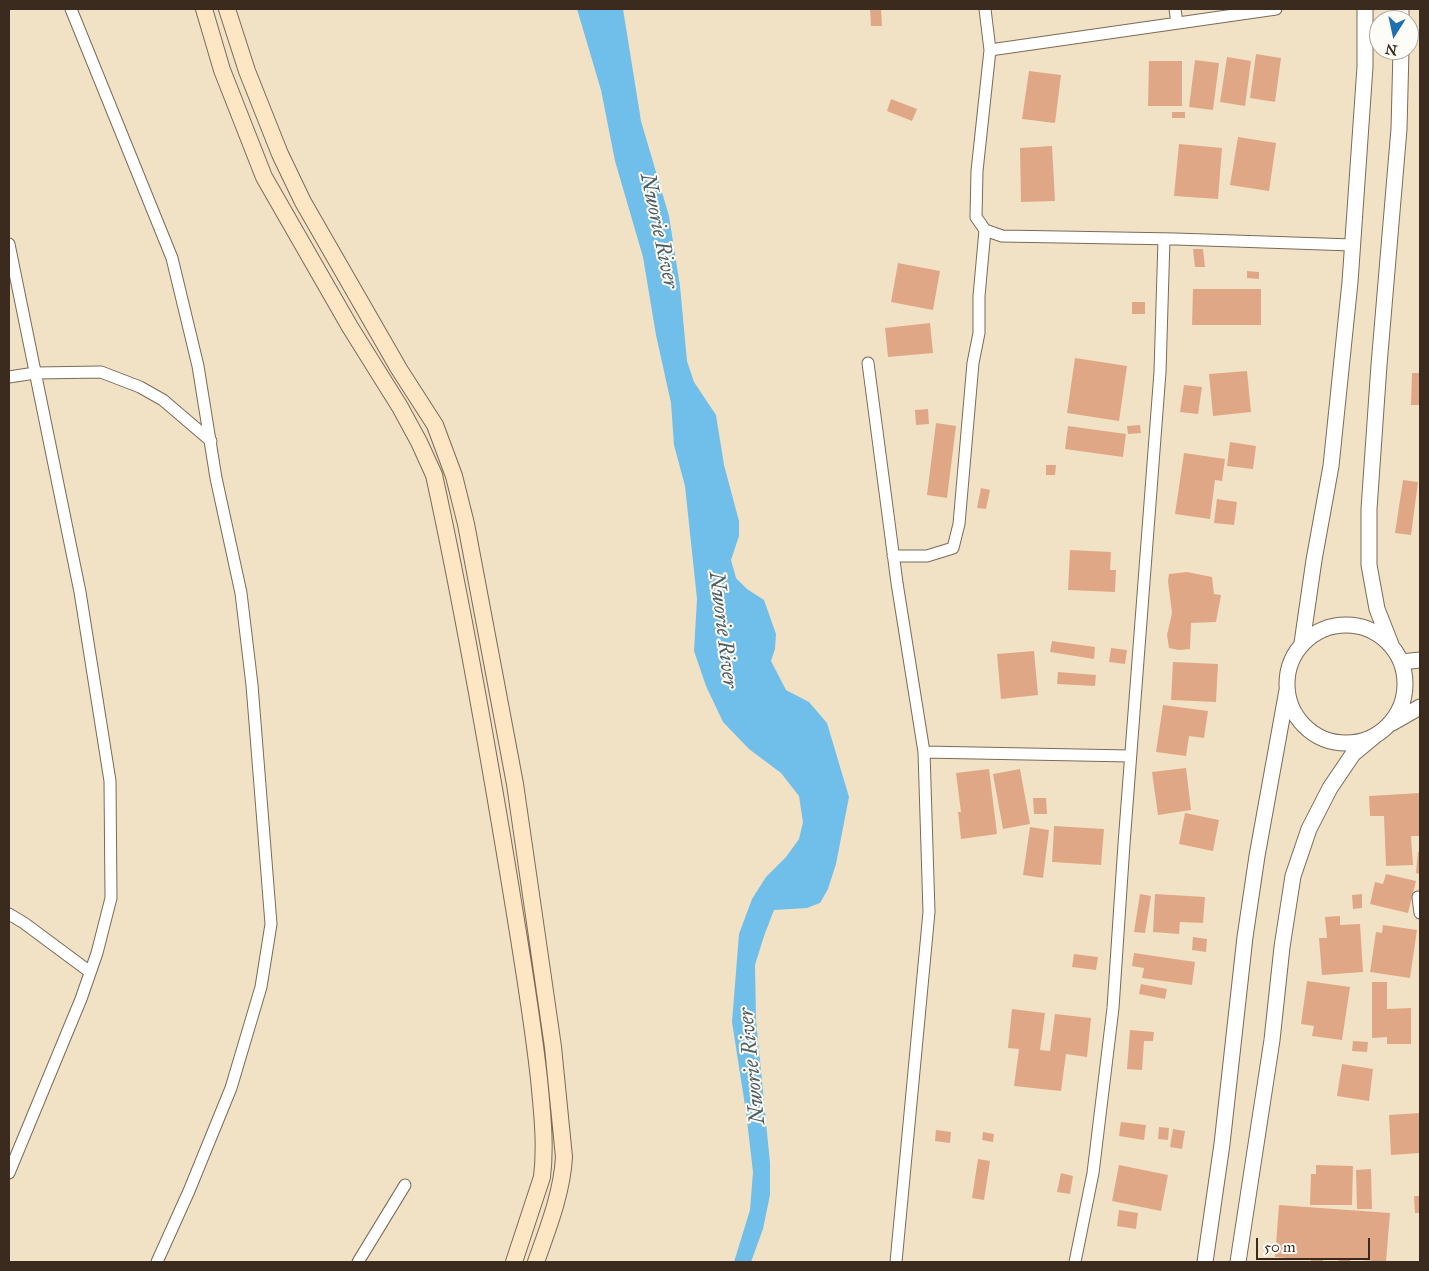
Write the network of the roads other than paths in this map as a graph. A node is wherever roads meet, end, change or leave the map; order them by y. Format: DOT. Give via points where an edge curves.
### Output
graph roads {
  1 [pos="71,9"];
  2 [pos="204,9"];
  3 [pos="227,9"];
  4 [pos="985,9"];
  5 [pos="1175,9"];
  6 [pos="1276,9"];
  7 [pos="1365,9"];
  8 [pos="1177,23"];
  9 [pos="990,50"];
  10 [pos="1401,60"];
  11 [pos="986,230"];
  12 [pos="1164,238"];
  13 [pos="9,244"];
  14 [pos="1352,245"];
  15 [pos="868,363"];
  16 [pos="35,373"];
  17 [pos="9,377"];
  18 [pos="211,441"];
  19 [pos="893,556"];
  20 [pos="1302,643"];
  21 [pos="1392,647"];
  22 [pos="1420,660"];
  23 [pos="1401,662"];
  24 [pos="1287,690"];
  25 [pos="1420,707"];
  26 [pos="1389,724"];
  27 [pos="1376,735"];
  28 [pos="924,752"];
  29 [pos="1130,756"];
  30 [pos="1418,897"];
  31 [pos="1420,913"];
  32 [pos="9,914"];
  33 [pos="90,972"];
  34 [pos="9,1173"];
  35 [pos="405,1184"];
  36 [pos="157,1262"];
  37 [pos="358,1262"];
  38 [pos="514,1262"];
  39 [pos="536,1262"];
  40 [pos="896,1262"];
  41 [pos="1075,1262"];
  42 [pos="1205,1262"];
  43 [pos="1238,1262"];
  1 -- 18 [label="street" via="172,258 198,366"];
  2 -- 38 [label="main road" via="222,70 264,176 400,407 434,475 480,700 526,981 543,1121 542,1177"];
  3 -- 39 [label="main road" via="247,71 299,194 399,369 435,425 456,484 515,784 554,1047 563,1174"];
  4 -- 9 [label="street"];
  5 -- 8 [label="street"];
  6 -- 8 [label="street"];
  7 -- 14 [label="street" via="1365,67"];
  8 -- 9 [label="street"];
  9 -- 11 [label="street" via="977,171 976,216"];
  10 -- 21 [label="street" via="1399,129 1369,509 1368,565 1377,609"];
  11 -- 12 [label="street" via="1002,236"];
  11 -- 19 [label="street" via="979,296 979,333 973,363 959,524 953,548 927,556"];
  12 -- 14 [label="street"];
  12 -- 29 [label="street" via="1160,372"];
  13 -- 16 [label="street"];
  14 -- 20 [label="street" via="1331,466"];
  15 -- 19 [label="street"];
  16 -- 17 [label="street"];
  16 -- 18 [label="street" via="101,372 140,387 164,400"];
  16 -- 33 [label="street" via="80,592 110,781 111,898 98,953"];
  18 -- 36 [label="street" via="241,593 252,685 271,924 261,987 231,1088"];
  19 -- 28 [label="street"];
  20 -- 21 [label="street" via="1332,626 1348,625 1365,628"];
  20 -- 24 [label="street" via="1293,657"];
  21 -- 23 [label="street"];
  22 -- 23 [label="street"];
  23 -- 26 [label="street" via="1405,678 1404,695 1399,711"];
  24 -- 27 [label="street" via="1299,720 1327,740 1343,743"];
  24 -- 42 [label="street" via="1245,937"];
  25 -- 26 [label="street"];
  26 -- 27 [label="street"];
  27 -- 43 [label="street" via="1353,754 1330,788 1309,829 1293,876"];
  28 -- 29 [label="street"];
  28 -- 40 [label="street" via="929,912"];
  29 -- 41 [label="street" via="1113,1008 1093,1173"];
  30 -- 31 [label="street"];
  32 -- 33 [label="street"];
  33 -- 34 [label="street"];
  35 -- 37 [label="street"];
}
